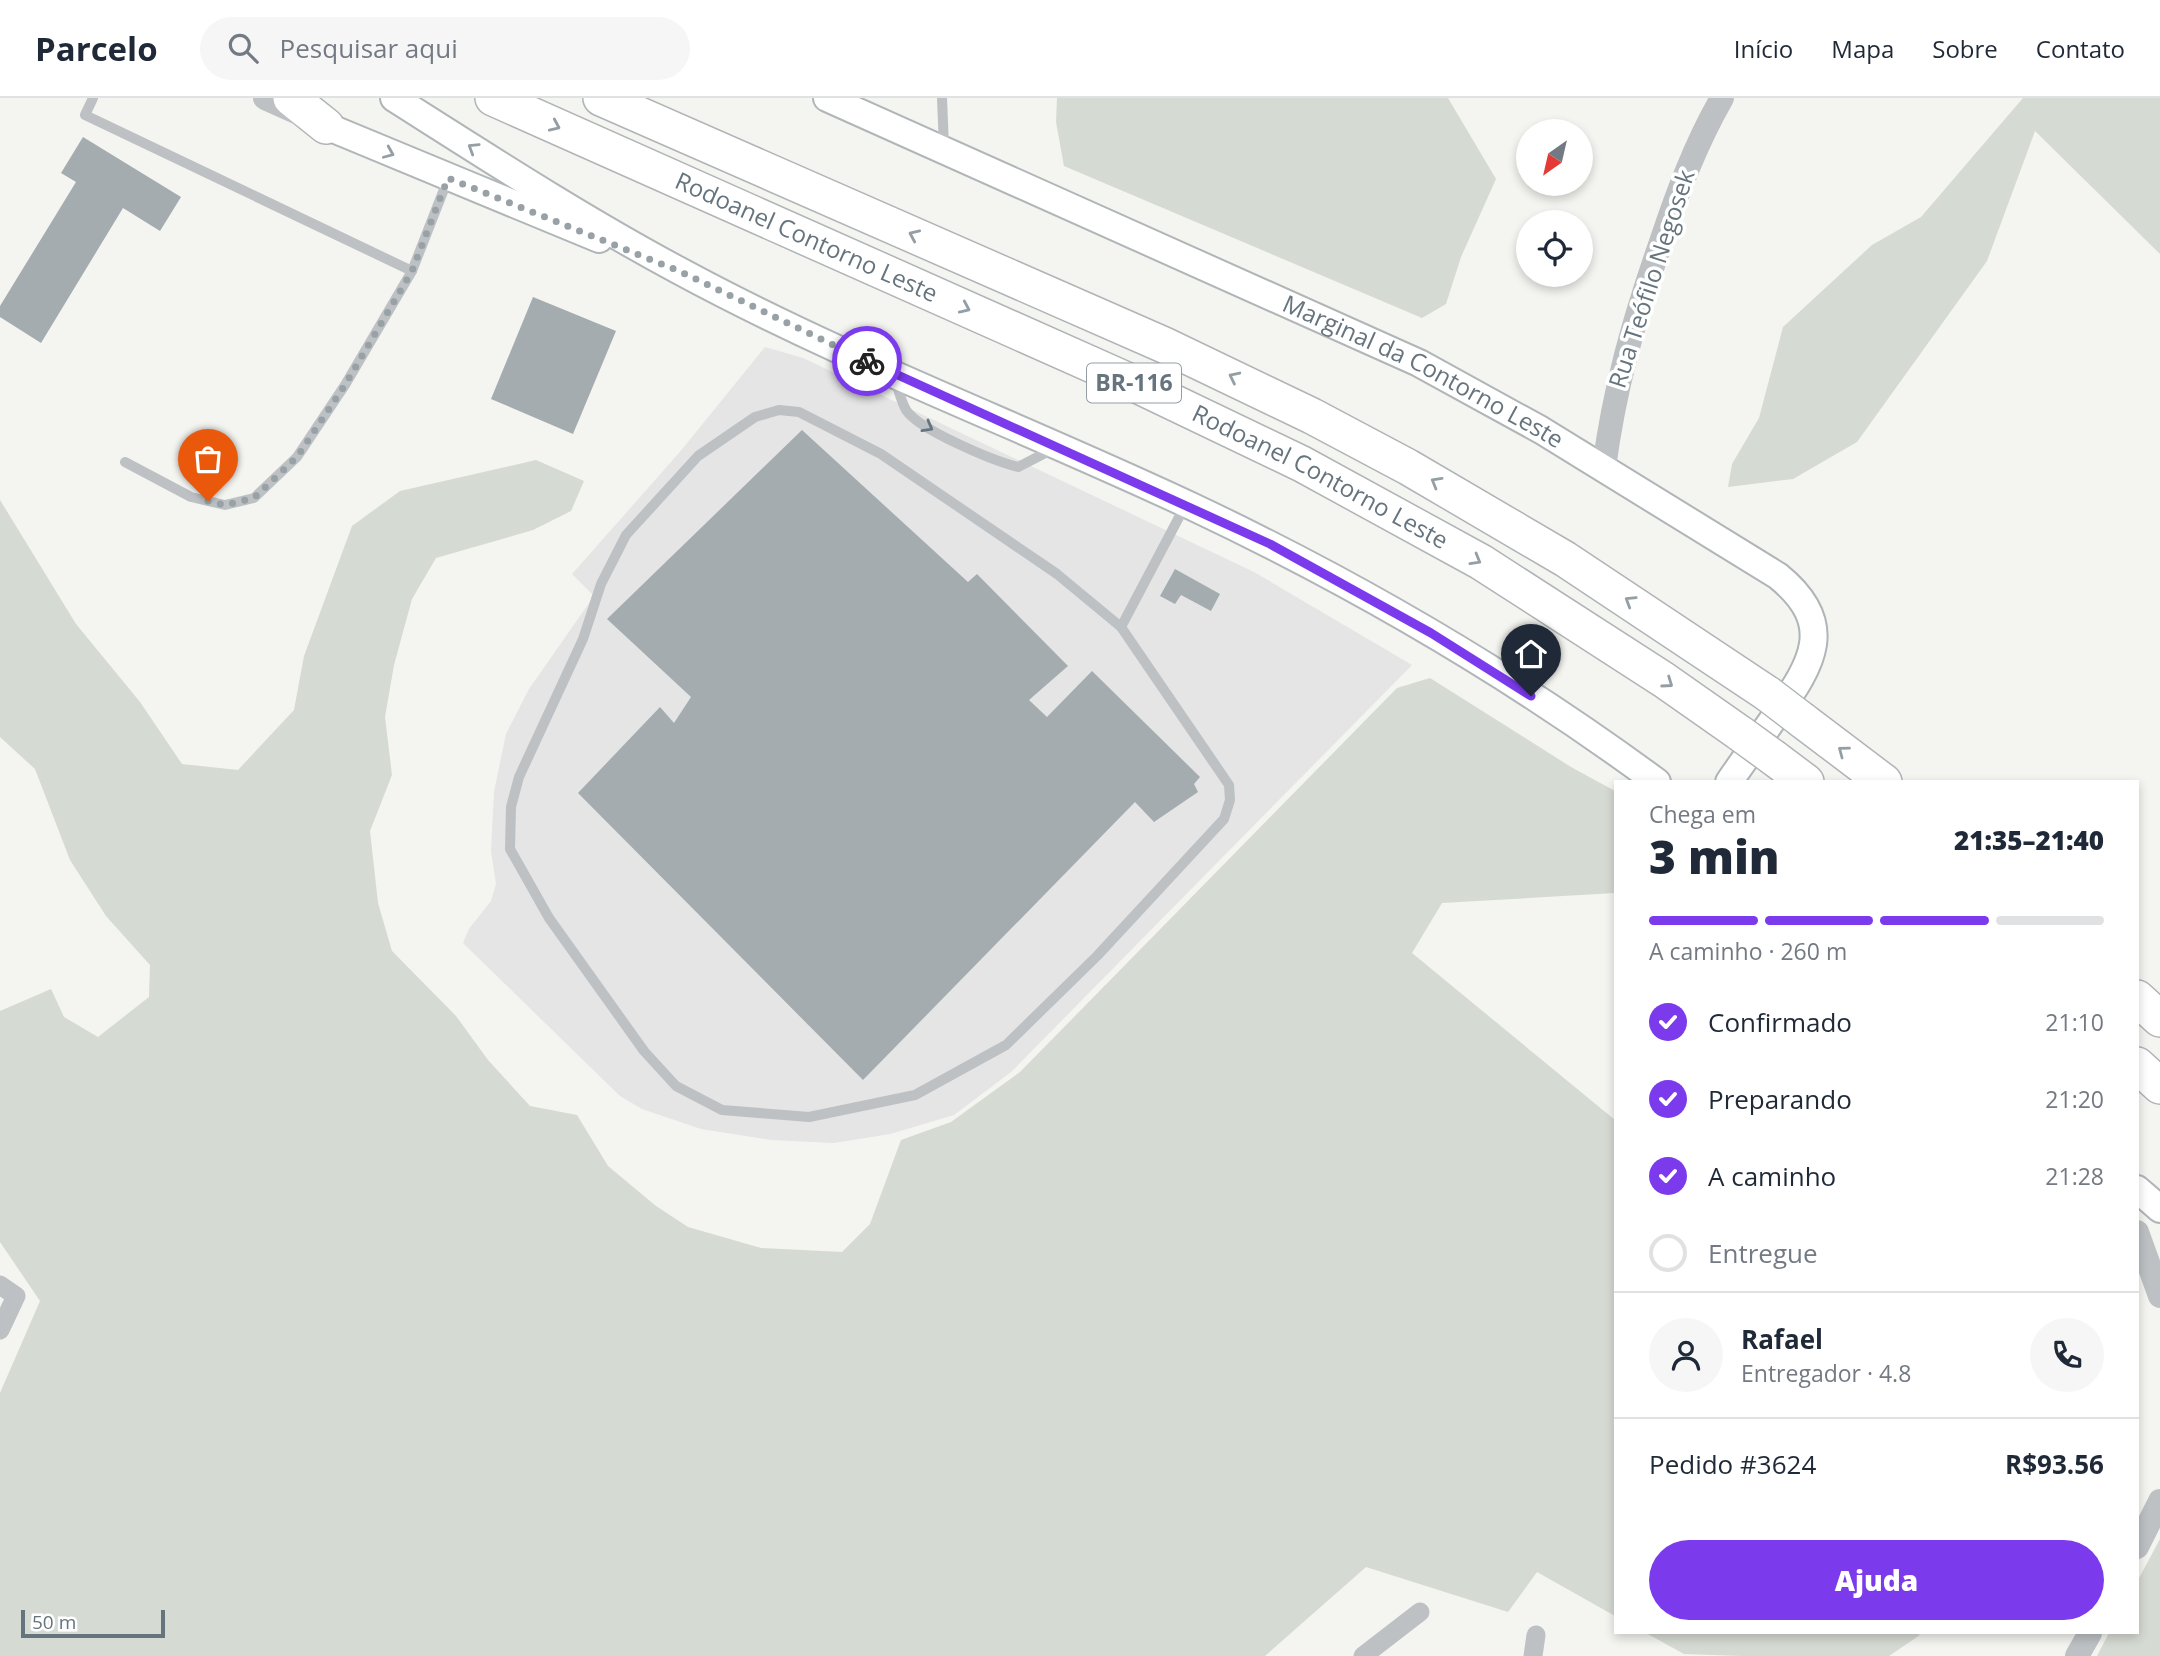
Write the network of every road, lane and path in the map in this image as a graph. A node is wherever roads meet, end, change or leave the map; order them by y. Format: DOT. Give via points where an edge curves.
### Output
graph roads {
  1 [pos="93,98"];
  2 [pos="265,98"];
  3 [pos="291,98"];
  4 [pos="304,98"];
  5 [pos="394,98"];
  6 [pos="493,98"];
  7 [pos="601,98"];
  8 [pos="827,98"];
  9 [pos="942,98"];
  10 [pos="1722,98"];
  11 [pos="326,126"];
  12 [pos="945,150"];
  13 [pos="448,178"];
  14 [pos="412,271"];
  15 [pos="679,271"];
  16 [pos="892,372"];
  17 [pos="1057,446"];
  18 [pos="125,462"];
  19 [pos="1604,468"];
  20 [pos="1186,504"];
  21 [pos="1121,627"];
  22 [pos="1654,780"];
  23 [pos="1730,780"];
  24 [pos="1803,780"];
  25 [pos="1881,780"];
  26 [pos="2139,1000"];
  27 [pos="2160,1019"];
  28 [pos="2139,1067"];
  29 [pos="2160,1086"];
  30 [pos="2139,1191"];
  31 [pos="2160,1209"];
  32 [pos="2139,1237"];
  33 [pos="8,1290"];
  34 [pos="2160,1295"];
  35 [pos="0,1330"];
  36 [pos="2160,1501"];
  37 [pos="2139,1543"];
  38 [pos="1420,1612"];
  39 [pos="2089,1634"];
  40 [pos="1536,1635"];
  41 [pos="1363,1656"];
  42 [pos="1532,1656"];
  43 [pos="2077,1656"];
  1 -- 14 [label="lane" via="85,115"];
  2 -- 11 [label="street"];
  3 -- 11 [label="highway"];
  4 -- 11 [label="main road"];
  15 -- 5 [label="main road, one-way"];
  6 -- 24 [label="highway, Rodoanel Contorno Leste / BR-116, one-way, bridge" via="1133,383 1302,464 1492,569 1653,673"];
  25 -- 7 [label="highway, Rodoanel Contorno Leste / BR-116, one-way, bridge" via="1768,694 1565,559 1312,416 1164,345"];
  8 -- 12 [label="main road, Marginal da Contorno Leste"];
  9 -- 12 [label="lane"];
  10 -- 19 [label="street, Rua Teófilo Negosek" via="1684,172 1635,318 1612,410"];
  11 -- 13 [label="main road, one-way"];
  12 -- 19 [label="main road, Marginal da Contorno Leste" via="1358,334 1483,397"];
  13 -- 14 [label="lane"];
  13 -- 15 [label="main road"];
  14 -- 18 [label="lane" via="297,457 254,498 225,505 191,497"];
  15 -- 16 [label="main road"];
  16 -- 17 [label="main road"];
  16 -- 17 [label="lane, one-way" via="906,411 920,424 995,461 1018,467"];
  17 -- 20 [label="main road"];
  19 -- 23 [label="main road, Marginal da Contorno Leste" via="1778,576 1804,600 1811,615 1815,632 1807,667"];
  20 -- 21 [label="lane"];
  20 -- 22 [label="main road" via="1308,564 1431,633"];
  21 -- 21 [label="lane" via="1057,574 881,454 799,412 755,417 698,457 626,535 519,777 511,807 510,849 548,918 644,1051 676,1086 722,1110 809,1117 915,1095 1006,1045 1097,956 1224,819 1229,785"];
  26 -- 27 [label="highway"];
  28 -- 29 [label="highway"];
  30 -- 31 [label="main road"];
  32 -- 34 [label="street"];
  33 -- 35 [label="street"];
  36 -- 37 [label="street"];
  38 -- 41 [label="street"];
  39 -- 43 [label="street"];
  40 -- 42 [label="street"];
}
